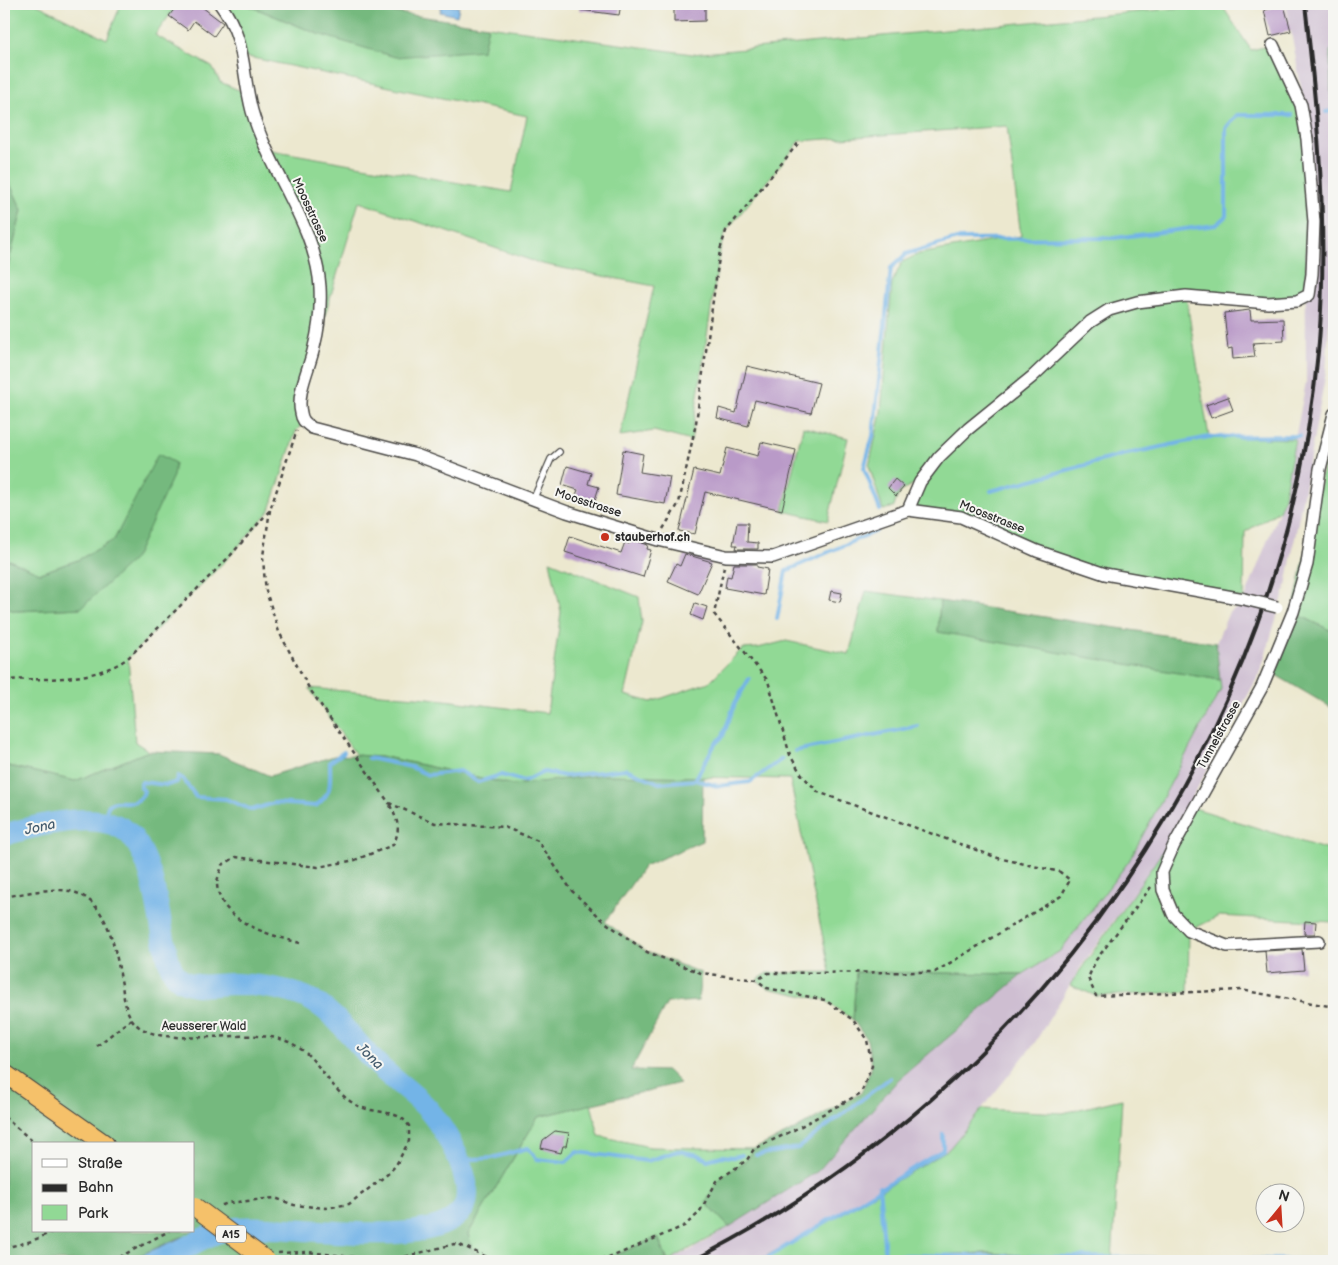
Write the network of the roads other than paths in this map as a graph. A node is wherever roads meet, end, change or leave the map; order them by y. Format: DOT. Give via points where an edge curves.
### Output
graph roads {
  1 [pos="220,4"];
  2 [pos="1273,45"];
  3 [pos="1334,414"];
  4 [pos="559,452"];
  5 [pos="533,500"];
  6 [pos="908,510"];
  7 [pos="1293,612"];
  8 [pos="1318,942"];
  9 [pos="4,1073"];
  10 [pos="102,1142"];
  11 [pos="195,1207"];
  12 [pos="271,1257"];
  1 -- 5 [label="street, Moosstrasse" via="231,18 240,40 252,111 265,149 314,248 318,268 319,316 300,401 304,422 312,428 443,464"];
  2 -- 6 [label="street" via="1301,105 1307,139 1314,222 1309,295 1297,301 1268,303 1186,296 1136,302 1110,310 1090,322 939,457 920,482"];
  3 -- 7 [label="street, Tunnelstrasse" via="1320,469 1307,564"];
  4 -- 5 [label="lane" via="551,459"];
  5 -- 6 [label="street, Moosstrasse" via="658,540 726,556 773,556"];
  6 -- 7 [label="street, Moosstrasse, bridge" via="961,517 1037,551 1105,574"];
  7 -- 8 [label="street, Tunnelstrasse" via="1262,687 1174,845 1162,872 1163,890 1172,914 1189,931 1227,946"];
  9 -- 10 [label="highway"];
  11 -- 12 [label="highway, A15, bridge"];
}
